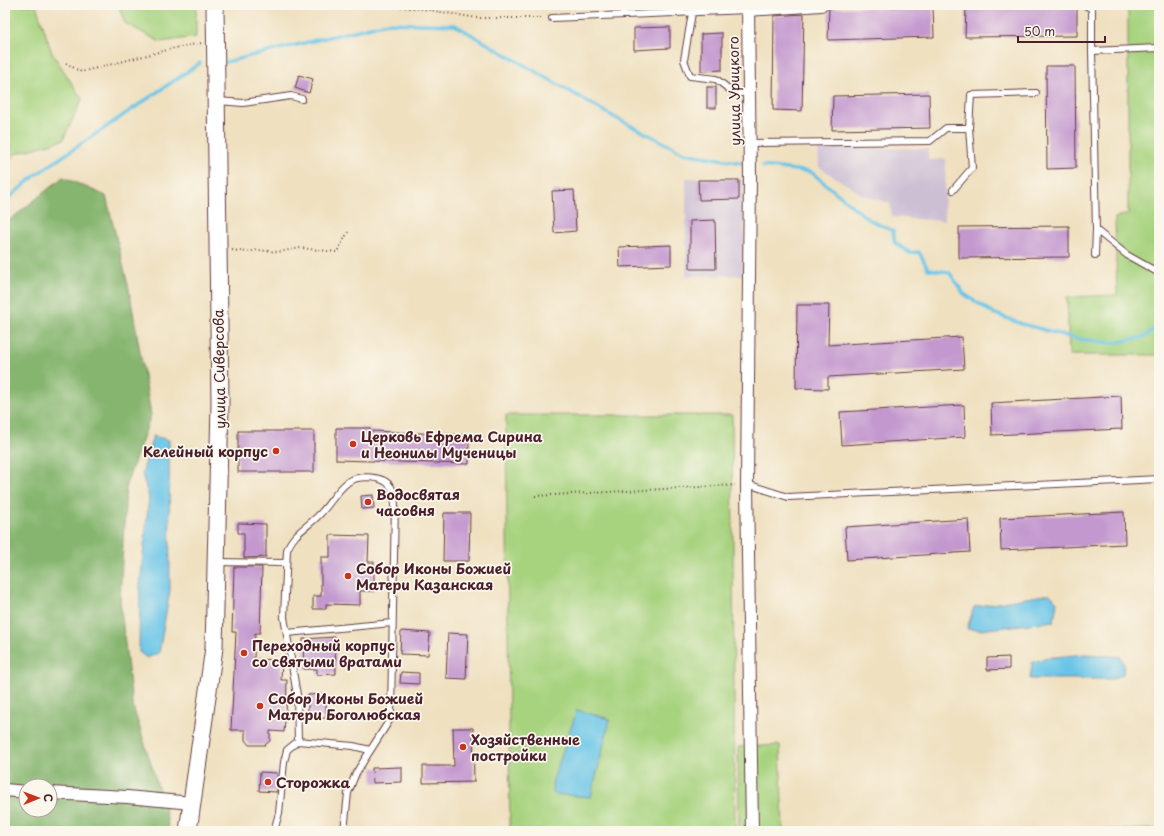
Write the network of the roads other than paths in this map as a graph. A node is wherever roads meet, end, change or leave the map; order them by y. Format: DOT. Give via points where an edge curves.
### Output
graph roads {
  1 [pos="215,5"];
  2 [pos="622,5"];
  3 [pos="817,5"];
  4 [pos="821,5"];
  5 [pos="1086,5"];
  6 [pos="748,8"];
  7 [pos="692,12"];
  8 [pos="624,15"];
  9 [pos="552,18"];
  10 [pos="1159,48"];
  11 [pos="1092,51"];
  12 [pos="749,93"];
  13 [pos="1036,93"];
  14 [pos="302,99"];
  15 [pos="216,101"];
  16 [pos="969,128"];
  17 [pos="750,143"];
  18 [pos="953,190"];
  19 [pos="1096,230"];
  20 [pos="1095,255"];
  21 [pos="1159,273"];
  22 [pos="1159,479"];
  23 [pos="747,484"];
  24 [pos="216,562"];
  25 [pos="286,563"];
  26 [pos="392,623"];
  27 [pos="287,633"];
  28 [pos="298,741"];
  29 [pos="370,750"];
  30 [pos="5,790"];
  31 [pos="18,791"];
  32 [pos="58,793"];
  33 [pos="192,803"];
  34 [pos="188,831"];
  35 [pos="274,831"];
  36 [pos="344,831"];
  37 [pos="752,831"];
  1 -- 15 [label="street, улица Сиверсова"];
  2 -- 8 [label="lane"];
  3 -- 4 [label="street"];
  3 -- 6 [label="street"];
  5 -- 11 [label="lane" via="1092,9"];
  6 -- 7 [label="lane"];
  6 -- 12 [label="street, улица Урицкого"];
  7 -- 8 [label="lane"];
  7 -- 12 [label="lane" via="684,60 690,76 716,79 734,93"];
  8 -- 9 [label="lane"];
  10 -- 11 [label="lane"];
  11 -- 19 [label="lane"];
  12 -- 17 [label="street, улица Урицкого"];
  13 -- 16 [label="lane" via="971,95"];
  14 -- 15 [label="lane" via="291,96 243,103"];
  15 -- 24 [label="street, улица Сиверсова" via="220,404"];
  16 -- 17 [label="lane" via="946,128 930,141"];
  16 -- 18 [label="lane" via="972,168"];
  17 -- 23 [label="street, улица Урицкого"];
  19 -- 20 [label="lane"];
  19 -- 21 [label="lane" via="1128,255"];
  22 -- 23 [label="lane" via="788,497"];
  23 -- 37 [label="street, улица Урицкого"];
  24 -- 25 [label="lane"];
  24 -- 33 [label="street, улица Сиверсова" via="214,648"];
  25 -- 26 [label="lane" via="287,550 296,534 315,519 336,493 350,481 361,478 384,480 390,486 395,504"];
  25 -- 27 [label="lane" via="284,617"];
  26 -- 27 [label="lane"];
  26 -- 29 [label="lane" via="391,711 389,721"];
  27 -- 28 [label="lane" via="297,695"];
  28 -- 29 [label="lane"];
  28 -- 35 [label="lane" via="287,750 279,813"];
  29 -- 36 [label="lane" via="348,793"];
  30 -- 31 [label="street"];
  32 -- 33 [label="street" via="127,796"];
  33 -- 34 [label="street, улица Сиверсова"];
}
